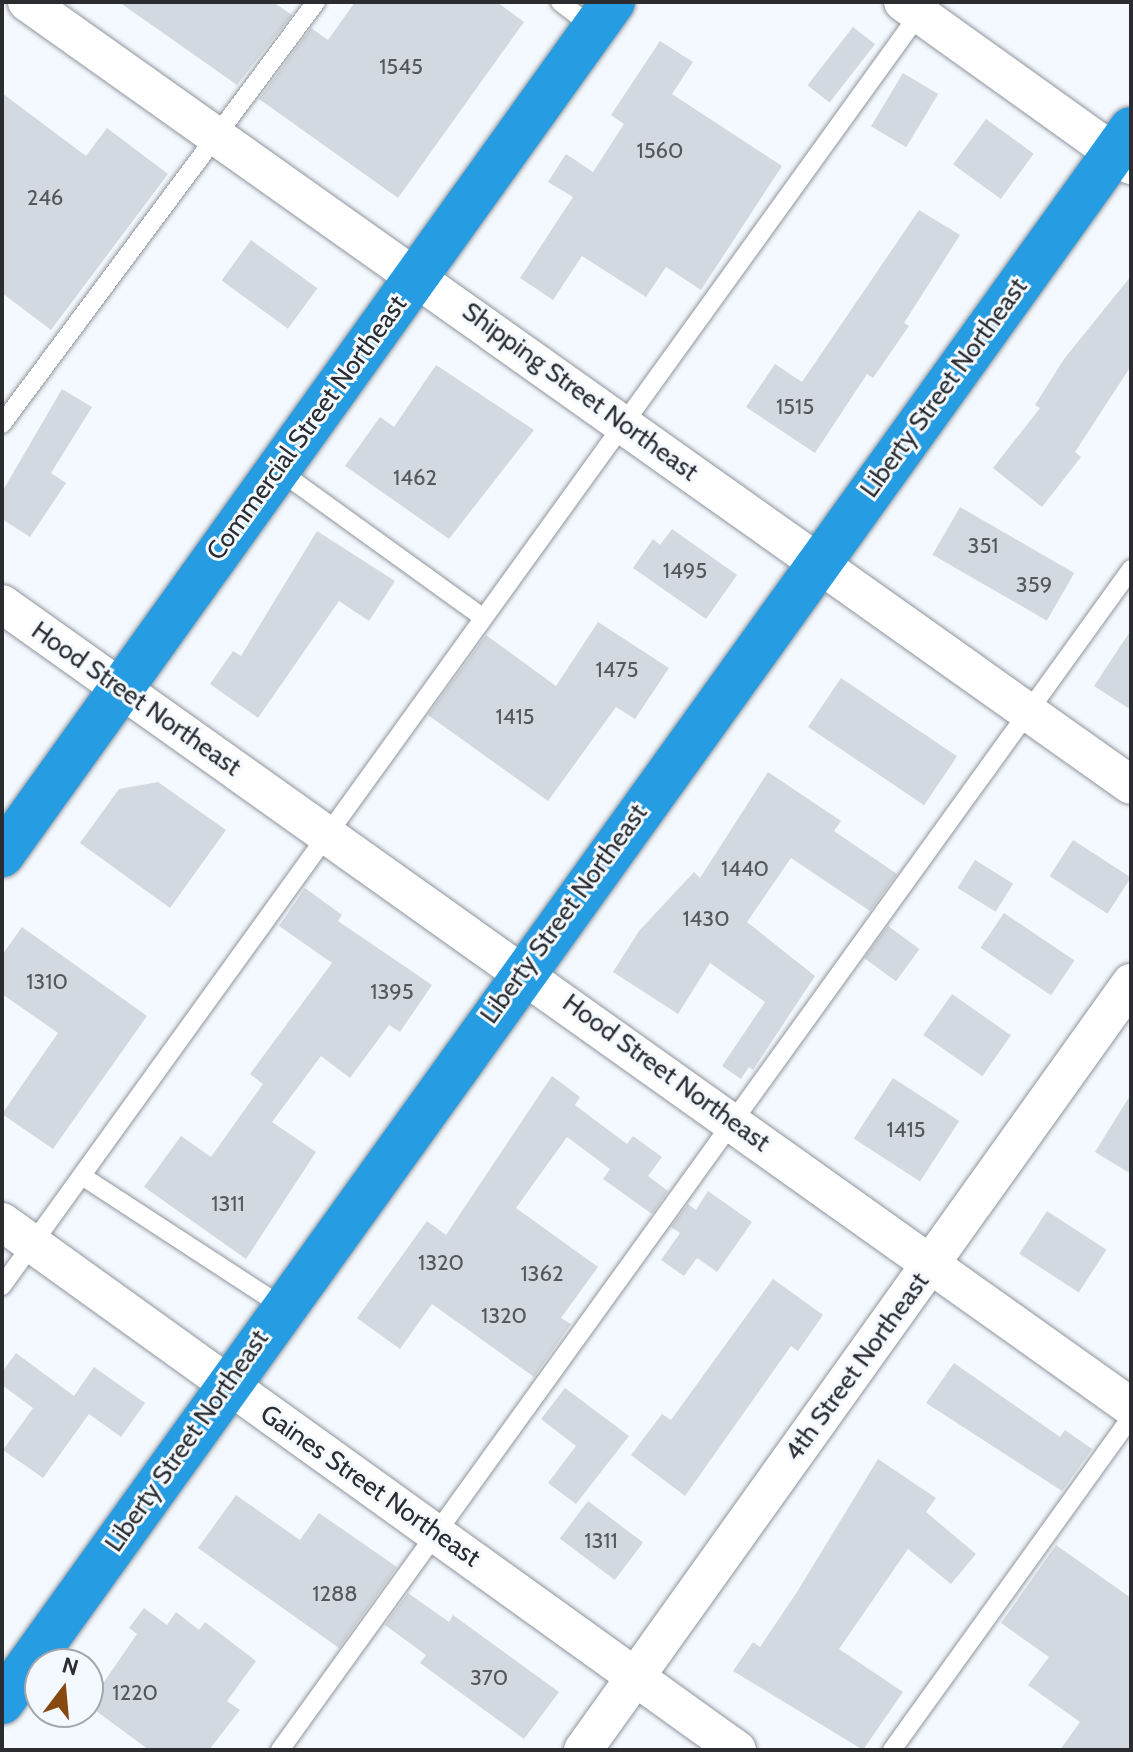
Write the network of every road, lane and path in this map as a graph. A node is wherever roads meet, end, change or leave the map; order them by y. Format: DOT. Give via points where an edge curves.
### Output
graph roads {
  1 [pos="27,2"];
  2 [pos="316,2"];
  3 [pos="560,2"];
  4 [pos="911,8"];
  5 [pos="603,15"];
  6 [pos="219,138"];
  7 [pos="1125,149"];
  8 [pos="416,276"];
  9 [pos="621,421"];
  10 [pos="2,424"];
  11 [pos="277,469"];
  12 [pos="817,564"];
  13 [pos="1131,569"];
  14 [pos="2,604"];
  15 [pos="482,617"];
  16 [pos="119,689"];
  17 [pos="1028,712"];
  18 [pos="1131,785"];
  19 [pos="327,834"];
  20 [pos="2,855"];
  21 [pos="523,970"];
  22 [pos="1131,983"];
  23 [pos="735,1123"];
  24 [pos="82,1176"];
  25 [pos="2,1222"];
  26 [pos="33,1244"];
  27 [pos="931,1264"];
  28 [pos="2,1286"];
  29 [pos="283,1307"];
  30 [pos="227,1385"];
  31 [pos="1131,1407"];
  32 [pos="1131,1417"];
  33 [pos="435,1533"];
  34 [pos="636,1675"];
  35 [pos="2,1702"];
  36 [pos="280,1750"];
  37 [pos="583,1750"];
  38 [pos="737,1750"];
  39 [pos="892,1750"];
  1 -- 6 [label="street, Shipping Street Northeast"];
  2 -- 6 [label="lane"];
  3 -- 5 [label="lane"];
  4 -- 7 [label="street"];
  4 -- 9 [label="lane"];
  5 -- 8 [label="highway, Commercial Street Northeast"];
  6 -- 8 [label="street, Shipping Street Northeast"];
  6 -- 10 [label="lane"];
  7 -- 12 [label="highway, Liberty Street Northeast"];
  8 -- 9 [label="street, Shipping Street Northeast"];
  8 -- 11 [label="highway, Commercial Street Northeast"];
  9 -- 12 [label="street, Shipping Street Northeast"];
  9 -- 15 [label="lane"];
  11 -- 15 [label="lane"];
  11 -- 16 [label="highway, Commercial Street Northeast"];
  12 -- 17 [label="street, Shipping Street Northeast"];
  12 -- 21 [label="highway, Liberty Street Northeast"];
  13 -- 17 [label="lane"];
  14 -- 16 [label="street, Hood Street Northeast"];
  15 -- 19 [label="lane"];
  16 -- 19 [label="street, Hood Street Northeast"];
  16 -- 20 [label="highway, Commercial Street Northeast"];
  17 -- 18 [label="street, Shipping Street Northeast"];
  17 -- 23 [label="lane"];
  19 -- 21 [label="street, Hood Street Northeast"];
  19 -- 24 [label="lane"];
  21 -- 23 [label="street, Hood Street Northeast"];
  21 -- 29 [label="highway, Liberty Street Northeast"];
  22 -- 27 [label="street, 4th Street Northeast"];
  23 -- 27 [label="street, Hood Street Northeast"];
  23 -- 33 [label="lane"];
  24 -- 26 [label="lane"];
  24 -- 29 [label="lane"];
  25 -- 26 [label="street, Gaines Street Northeast"];
  26 -- 28 [label="lane"];
  26 -- 30 [label="street, Gaines Street Northeast"];
  27 -- 31 [label="street, Hood Street Northeast"];
  27 -- 34 [label="street, 4th Street Northeast"];
  29 -- 30 [label="highway, Liberty Street Northeast"];
  30 -- 33 [label="street, Gaines Street Northeast"];
  30 -- 35 [label="highway, Liberty Street Northeast"];
  32 -- 39 [label="lane"];
  33 -- 34 [label="street, Gaines Street Northeast"];
  33 -- 36 [label="lane"];
  34 -- 37 [label="street, 4th Street Northeast"];
  34 -- 38 [label="street, Gaines Street Northeast"];
}
